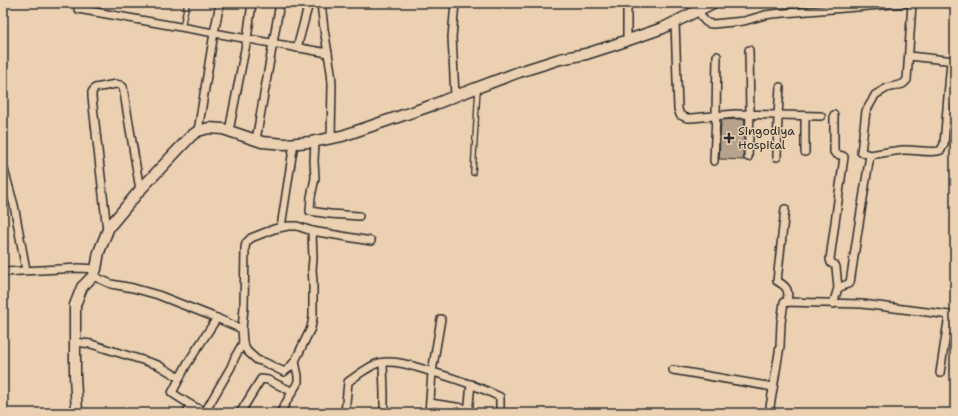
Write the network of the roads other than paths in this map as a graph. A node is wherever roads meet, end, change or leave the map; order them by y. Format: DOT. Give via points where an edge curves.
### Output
graph roads {
  1 [pos="187,3"];
  2 [pos="220,3"];
  3 [pos="252,3"];
  4 [pos="280,3"];
  5 [pos="309,3"];
  6 [pos="322,3"];
  7 [pos="455,3"];
  8 [pos="627,3"];
  9 [pos="713,3"];
  10 [pos="905,3"];
  11 [pos="912,3"];
  12 [pos="78,10"];
  13 [pos="698,10"];
  14 [pos="675,22"];
  15 [pos="182,28"];
  16 [pos="214,33"];
  17 [pos="247,39"];
  18 [pos="627,41"];
  19 [pos="273,44"];
  20 [pos="297,48"];
  21 [pos="749,50"];
  22 [pos="328,53"];
  23 [pos="717,56"];
  24 [pos="909,56"];
  25 [pos="953,61"];
  26 [pos="478,87"];
  27 [pos="780,87"];
  28 [pos="456,96"];
  29 [pos="750,114"];
  30 [pos="716,115"];
  31 [pos="778,115"];
  32 [pos="834,115"];
  33 [pos="805,116"];
  34 [pos="821,116"];
  35 [pos="198,131"];
  36 [pos="229,131"];
  37 [pos="331,139"];
  38 [pos="256,140"];
  39 [pos="315,142"];
  40 [pos="294,143"];
  41 [pos="805,152"];
  42 [pos="870,155"];
  43 [pos="748,157"];
  44 [pos="777,157"];
  45 [pos="714,161"];
  46 [pos="3,166"];
  47 [pos="473,173"];
  48 [pos="140,190"];
  49 [pos="785,209"];
  50 [pos="359,216"];
  51 [pos="281,227"];
  52 [pos="107,232"];
  53 [pos="312,232"];
  54 [pos="371,241"];
  55 [pos="26,270"];
  56 [pos="3,272"];
  57 [pos="94,272"];
  58 [pos="838,288"];
  59 [pos="787,302"];
  60 [pos="833,304"];
  61 [pos="952,316"];
  62 [pos="217,318"];
  63 [pos="441,319"];
  64 [pos="242,329"];
  65 [pos="75,342"];
  66 [pos="243,343"];
  67 [pos="294,361"];
  68 [pos="383,363"];
  69 [pos="673,370"];
  70 [pos="432,372"];
  71 [pos="940,373"];
  72 [pos="180,378"];
  73 [pos="471,384"];
  74 [pos="773,387"];
  75 [pos="293,392"];
  76 [pos="430,404"];
  77 [pos="191,405"];
  78 [pos="469,411"];
  79 [pos="206,412"];
  80 [pos="77,413"];
  81 [pos="186,413"];
  82 [pos="240,413"];
  83 [pos="280,413"];
  84 [pos="345,413"];
  85 [pos="384,413"];
  86 [pos="429,413"];
  87 [pos="500,413"];
  88 [pos="769,413"];
  1 -- 15 [label="lane"];
  2 -- 16 [label="street"];
  3 -- 17 [label="street"];
  4 -- 19 [label="street"];
  5 -- 20 [label="street"];
  6 -- 22 [label="street"];
  7 -- 28 [label="street" via="452,36"];
  8 -- 18 [label="street"];
  9 -- 13 [label="street"];
  10 -- 13 [label="street" via="772,14 744,21 713,24 706,23"];
  11 -- 24 [label="street"];
  12 -- 15 [label="street"];
  13 -- 14 [label="street"];
  14 -- 18 [label="street"];
  14 -- 30 [label="street" via="680,115 687,118"];
  15 -- 16 [label="street"];
  16 -- 17 [label="street"];
  16 -- 35 [label="street"];
  17 -- 19 [label="street"];
  17 -- 36 [label="street"];
  18 -- 26 [label="street" via="560,59"];
  19 -- 20 [label="street"];
  19 -- 38 [label="street"];
  20 -- 22 [label="street"];
  21 -- 29 [label="street"];
  22 -- 37 [label="street" via="332,84"];
  23 -- 30 [label="street"];
  24 -- 25 [label="street"];
  24 -- 42 [label="street" via="906,82 875,95 866,111 861,152"];
  25 -- 42 [label="street" via="944,144 941,150 904,150"];
  26 -- 28 [label="street"];
  26 -- 47 [label="lane"];
  27 -- 31 [label="street"];
  28 -- 37 [label="street"];
  29 -- 30 [label="street"];
  29 -- 31 [label="street"];
  29 -- 43 [label="street"];
  30 -- 45 [label="street"];
  31 -- 33 [label="street"];
  31 -- 44 [label="street"];
  32 -- 58 [label="street" via="834,152 844,157 830,259 836,267"];
  33 -- 34 [label="street"];
  33 -- 41 [label="street"];
  35 -- 36 [label="street" via="209,128"];
  35 -- 48 [label="street"];
  36 -- 38 [label="street"];
  37 -- 39 [label="street"];
  38 -- 40 [label="street"];
  39 -- 40 [label="street"];
  39 -- 50 [label="street" via="315,178 310,211"];
  40 -- 51 [label="street"];
  42 -- 58 [label="street" via="850,283"];
  46 -- 55 [label="street" via="14,205"];
  48 -- 52 [label="street"];
  48 -- 52 [label="street" via="123,87 116,84 95,88 92,97"];
  49 -- 59 [label="street" via="777,281 787,288"];
  51 -- 53 [label="street" via="297,226"];
  51 -- 64 [label="street" via="251,238 246,243"];
  52 -- 57 [label="street"];
  53 -- 54 [label="street"];
  53 -- 67 [label="street" via="314,317"];
  55 -- 56 [label="street"];
  55 -- 57 [label="street" via="79,268"];
  57 -- 62 [label="street" via="111,284 158,295"];
  57 -- 65 [label="street" via="82,287 75,305"];
  58 -- 60 [label="street"];
  59 -- 60 [label="street"];
  59 -- 74 [label="street" via="784,302"];
  60 -- 61 [label="street" via="862,304"];
  61 -- 71 [label="street"];
  62 -- 64 [label="street"];
  62 -- 72 [label="street"];
  63 -- 70 [label="street"];
  64 -- 66 [label="street"];
  65 -- 72 [label="street" via="91,344 158,366"];
  65 -- 80 [label="street"];
  66 -- 67 [label="street" via="257,360 284,372"];
  66 -- 79 [label="street"];
  67 -- 75 [label="street" via="299,379"];
  68 -- 70 [label="street" via="409,365"];
  68 -- 84 [label="street" via="366,369 348,382"];
  68 -- 85 [label="street"];
  69 -- 74 [label="street"];
  70 -- 73 [label="street"];
  70 -- 76 [label="street"];
  72 -- 77 [label="street" via="172,393"];
  73 -- 78 [label="street"];
  73 -- 87 [label="street" via="500,397"];
  74 -- 88 [label="street"];
  75 -- 82 [label="street" via="261,379"];
  75 -- 83 [label="street"];
  76 -- 78 [label="street"];
  76 -- 86 [label="street"];
  77 -- 79 [label="street"];
  77 -- 81 [label="street"];
}
